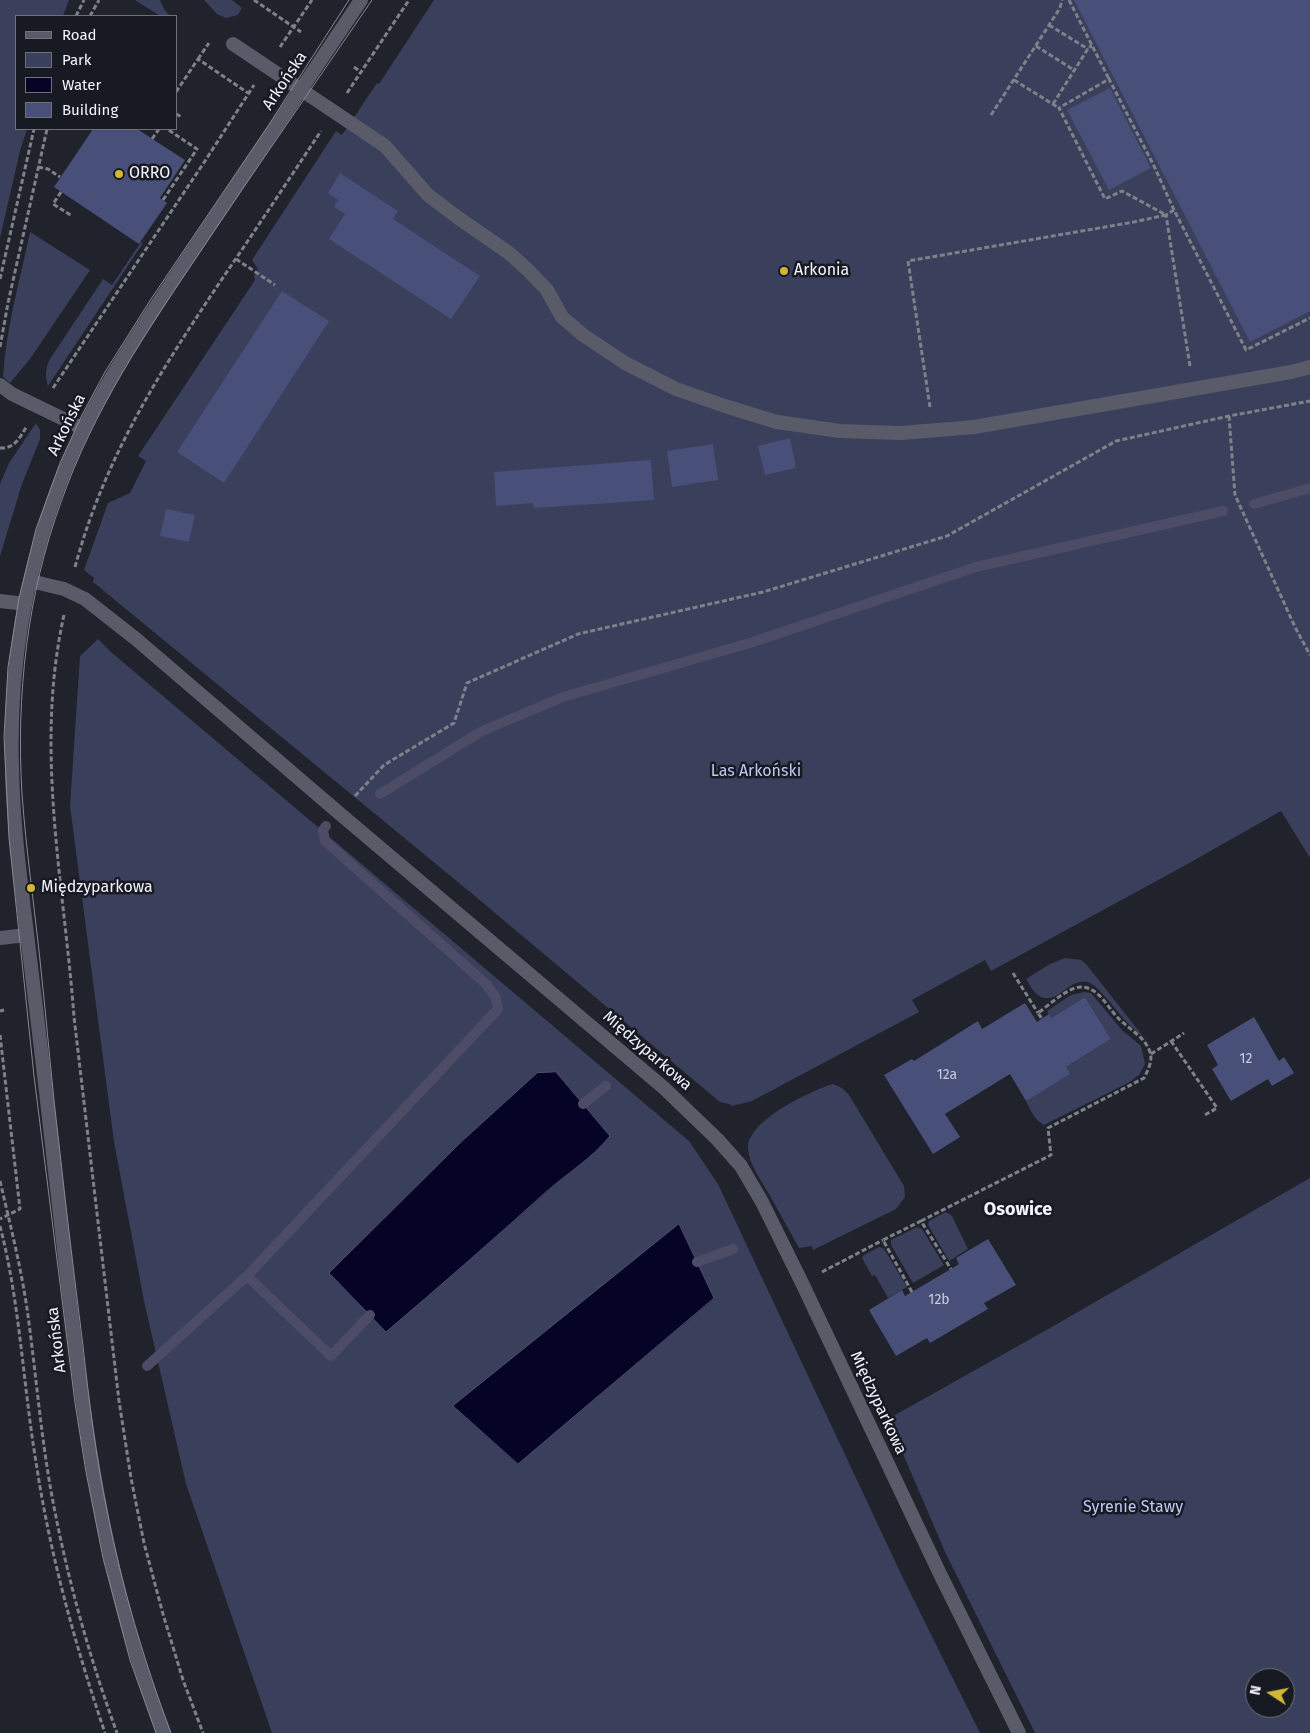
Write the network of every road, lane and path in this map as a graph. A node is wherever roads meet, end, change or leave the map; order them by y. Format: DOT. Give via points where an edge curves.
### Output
graph roads {
  1 [pos="84,0"];
  2 [pos="99,0"];
  3 [pos="254,0"];
  4 [pos="312,0"];
  5 [pos="361,0"];
  6 [pos="409,0"];
  7 [pos="1062,0"];
  8 [pos="1068,0"];
  9 [pos="76,15"];
  10 [pos="92,15"];
  11 [pos="1049,25"];
  12 [pos="294,27"];
  13 [pos="301,32"];
  14 [pos="233,44"];
  15 [pos="1036,46"];
  16 [pos="1092,46"];
  17 [pos="1088,49"];
  18 [pos="266,66"];
  19 [pos="354,67"];
  20 [pos="1074,70"];
  21 [pos="361,72"];
  22 [pos="1109,79"];
  23 [pos="1014,80"];
  24 [pos="178,89"];
  25 [pos="301,89"];
  26 [pos="248,93"];
  27 [pos="1053,104"];
  28 [pos="1059,108"];
  29 [pos="334,112"];
  30 [pos="178,115"];
  31 [pos="991,115"];
  32 [pos="182,118"];
  33 [pos="34,130"];
  34 [pos="46,130"];
  35 [pos="158,130"];
  36 [pos="168,130"];
  37 [pos="152,139"];
  38 [pos="38,167"];
  39 [pos="60,177"];
  40 [pos="61,192"];
  41 [pos="163,200"];
  42 [pos="1174,210"];
  43 [pos="1166,215"];
  44 [pos="72,216"];
  45 [pos="236,259"];
  46 [pos="0,279"];
  47 [pos="275,285"];
  48 [pos="1310,318"];
  49 [pos="0,347"];
  50 [pos="1310,367"];
  51 [pos="0,386"];
  52 [pos="1194,389"];
  53 [pos="1310,401"];
  54 [pos="40,408"];
  55 [pos="1229,416"];
  56 [pos="84,429"];
  57 [pos="934,430"];
  58 [pos="0,448"];
  59 [pos="30,581"];
  60 [pos="69,591"];
  61 [pos="0,601"];
  62 [pos="25,604"];
  63 [pos="1310,655"];
  64 [pos="339,813"];
  65 [pos="27,935"];
  66 [pos="0,938"];
  67 [pos="1013,973"];
  68 [pos="73,1002"];
  69 [pos="67,1003"];
  70 [pos="1038,1013"];
  71 [pos="1042,1019"];
  72 [pos="1184,1033"];
  73 [pos="0,1035"];
  74 [pos="1172,1041"];
  75 [pos="1151,1054"];
  76 [pos="1203,1116"];
  77 [pos="0,1181"];
  78 [pos="8,1215"];
  79 [pos="0,1219"];
  80 [pos="921,1221"];
  81 [pos="0,1226"];
  82 [pos="883,1240"];
  83 [pos="950,1270"];
  84 [pos="802,1282"];
  85 [pos="912,1292"];
  86 [pos="105,1733"];
  87 [pos="117,1733"];
  88 [pos="164,1733"];
  89 [pos="203,1733"];
  90 [pos="1020,1733"];
  1 -- 9 [label="path"];
  2 -- 10 [label="path"];
  3 -- 12 [label="path"];
  4 -- 12 [label="path"];
  5 -- 25 [label="street, Arkońska"];
  6 -- 21 [label="path"];
  7 -- 11 [label="path"];
  8 -- 16 [label="path"];
  11 -- 15 [label="path"];
  11 -- 17 [label="path"];
  12 -- 13 [label="path"];
  12 -- 18 [label="path"];
  14 -- 18 [label="street"];
  15 -- 20 [label="path"];
  15 -- 23 [label="path"];
  16 -- 17 [label="path"];
  16 -- 22 [label="path"];
  17 -- 20 [label="path"];
  18 -- 25 [label="street"];
  18 -- 26 [label="path"];
  19 -- 21 [label="path"];
  20 -- 27 [label="path"];
  21 -- 29 [label="path"];
  22 -- 28 [label="path"];
  22 -- 42 [label="path"];
  23 -- 27 [label="path"];
  23 -- 31 [label="path" via="1005,89"];
  24 -- 26 [label="path" via="198,59"];
  25 -- 29 [label="street"];
  25 -- 56 [label="street, Arkońska" via="131,342"];
  26 -- 54 [label="path"];
  27 -- 28 [label="path"];
  28 -- 43 [label="path" via="1105,198 1122,191"];
  29 -- 45 [label="path"];
  29 -- 57 [label="street" via="385,146 428,196 509,253 547,290 562,317 625,363 676,389 777,422 840,431 901,433"];
  30 -- 32 [label="path"];
  33 -- 46 [label="path"];
  34 -- 38 [label="path"];
  35 -- 37 [label="path"];
  36 -- 41 [label="path" via="197,149"];
  38 -- 39 [label="path"];
  38 -- 49 [label="path"];
  40 -- 44 [label="path" via="53,204"];
  42 -- 43 [label="path"];
  42 -- 48 [label="path" via="1246,350"];
  43 -- 52 [label="path"];
  43 -- 57 [label="path" via="908,261"];
  45 -- 47 [label="path"];
  45 -- 60 [label="path" via="166,363 124,438 92,512"];
  50 -- 52 [label="street"];
  51 -- 54 [label="street"];
  52 -- 57 [label="street" via="974,427"];
  53 -- 55 [label="path"];
  54 -- 56 [label="street"];
  54 -- 58 [label="path" via="16,442 9,448"];
  55 -- 63 [label="path" via="1235,495"];
  55 -- 64 [label="path" via="1116,441 947,536 763,592 578,634 467,683 454,723 384,765"];
  56 -- 59 [label="street, Arkońska" via="53,502"];
  59 -- 60 [label="street, Międzyparkowa"];
  59 -- 62 [label="street, Arkońska"];
  60 -- 64 [label="street, Międzyparkowa" via="89,601 136,639"];
  60 -- 68 [label="path" via="56,661 50,740 55,832"];
  61 -- 62 [label="street"];
  62 -- 65 [label="street, Arkońska" via="14,685 12,765"];
  64 -- 84 [label="street, Międzyparkowa" via="664,1088 718,1139 742,1166"];
  65 -- 66 [label="street"];
  65 -- 88 [label="street, Arkońska" via="93,1475 124,1612"];
  67 -- 70 [label="path"];
  68 -- 69 [label="path"];
  68 -- 89 [label="path" via="119,1401 132,1484 163,1614"];
  70 -- 71 [label="path"];
  70 -- 75 [label="path" via="1071,989 1086,987 1093,990 1142,1040"];
  72 -- 74 [label="path"];
  73 -- 78 [label="path" via="20,1210"];
  74 -- 75 [label="path"];
  74 -- 76 [label="path" via="1216,1108"];
  75 -- 80 [label="path" via="1144,1078 1048,1128 1051,1155"];
  77 -- 78 [label="path"];
  78 -- 79 [label="path"];
  78 -- 87 [label="path" via="19,1262 45,1449 66,1566 89,1650"];
  80 -- 82 [label="path"];
  80 -- 83 [label="path"];
  81 -- 86 [label="path" via="11,1276 50,1542 80,1658"];
  82 -- 84 [label="path"];
  82 -- 85 [label="path"];
  84 -- 90 [label="street, Międzyparkowa" via="941,1576"];
}
